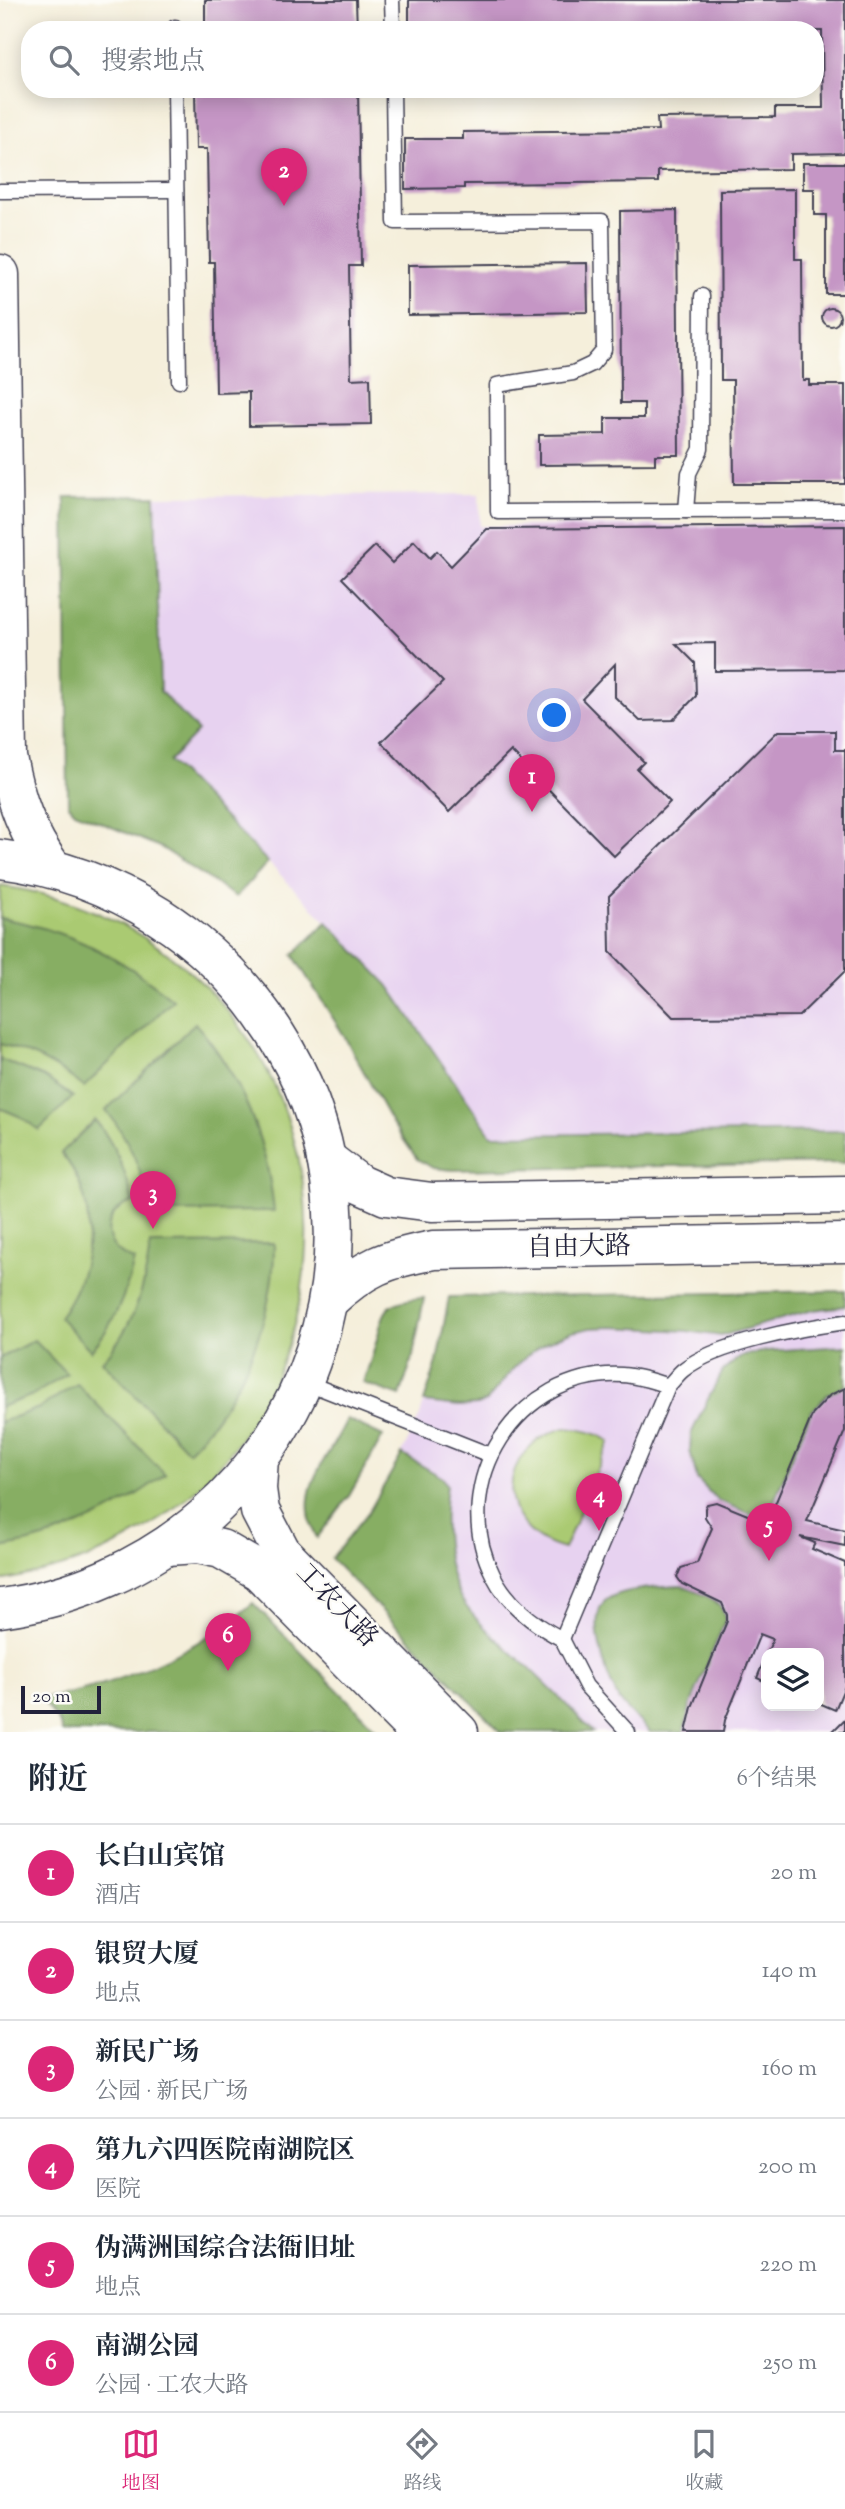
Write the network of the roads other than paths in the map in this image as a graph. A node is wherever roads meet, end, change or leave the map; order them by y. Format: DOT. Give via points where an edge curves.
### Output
graph roads {
  1 [pos="392,0"];
  2 [pos="393,21"];
  3 [pos="176,98"];
  4 [pos="393,98"];
  5 [pos="176,190"];
  6 [pos="0,191"];
  7 [pos="0,274"];
  8 [pos="702,296"];
  9 [pos="179,382"];
  10 [pos="845,510"];
  11 [pos="686,511"];
  12 [pos="0,859"];
  13 [pos="53,869"];
  14 [pos="326,1159"];
  15 [pos="845,1195"];
  16 [pos="845,1243"];
  17 [pos="328,1300"];
  18 [pos="845,1322"];
  19 [pos="303,1382"];
  20 [pos="668,1386"];
  21 [pos="490,1455"];
  22 [pos="259,1458"];
  23 [pos="167,1546"];
  24 [pos="0,1608"];
  25 [pos="562,1639"];
  26 [pos="418,1732"];
  27 [pos="459,1732"];
  28 [pos="628,1732"];
  1 -- 2 [label="lane"];
  3 -- 5 [label="lane"];
  4 -- 11 [label="lane" via="395,222 602,220 604,350 593,364 573,373 497,384 498,512"];
  5 -- 6 [label="lane"];
  5 -- 9 [label="lane"];
  7 -- 13 [label="main road" via="7,757 24,823"];
  8 -- 11 [label="lane" via="701,449 689,473"];
  10 -- 11 [label="lane"];
  12 -- 13 [label="main road"];
  13 -- 14 [label="main road" via="141,904 209,952 238,982 286,1050 319,1126"];
  14 -- 15 [label="main road, 自由大路" via="359,1184 386,1196 432,1202"];
  14 -- 17 [label="main road" via="334,1249"];
  16 -- 17 [label="main road, 自由大路" via="434,1250 375,1266 351,1279"];
  17 -- 19 [label="main road"];
  18 -- 20 [label="lane" via="763,1338 702,1358"];
  19 -- 21 [label="lane"];
  19 -- 22 [label="main road"];
  20 -- 21 [label="lane" via="622,1375 574,1382 532,1403 514,1419"];
  20 -- 25 [label="lane"];
  21 -- 25 [label="lane" via="477,1506 484,1553 499,1585 521,1613"];
  22 -- 23 [label="main road" via="218,1505"];
  22 -- 27 [label="main road, 工农大路" via="260,1511 281,1550"];
  23 -- 24 [label="main road" via="119,1574 81,1589"];
  23 -- 26 [label="main road, 工农大路" via="197,1544 221,1549 259,1571"];
  25 -- 28 [label="lane" via="586,1686"];
}
